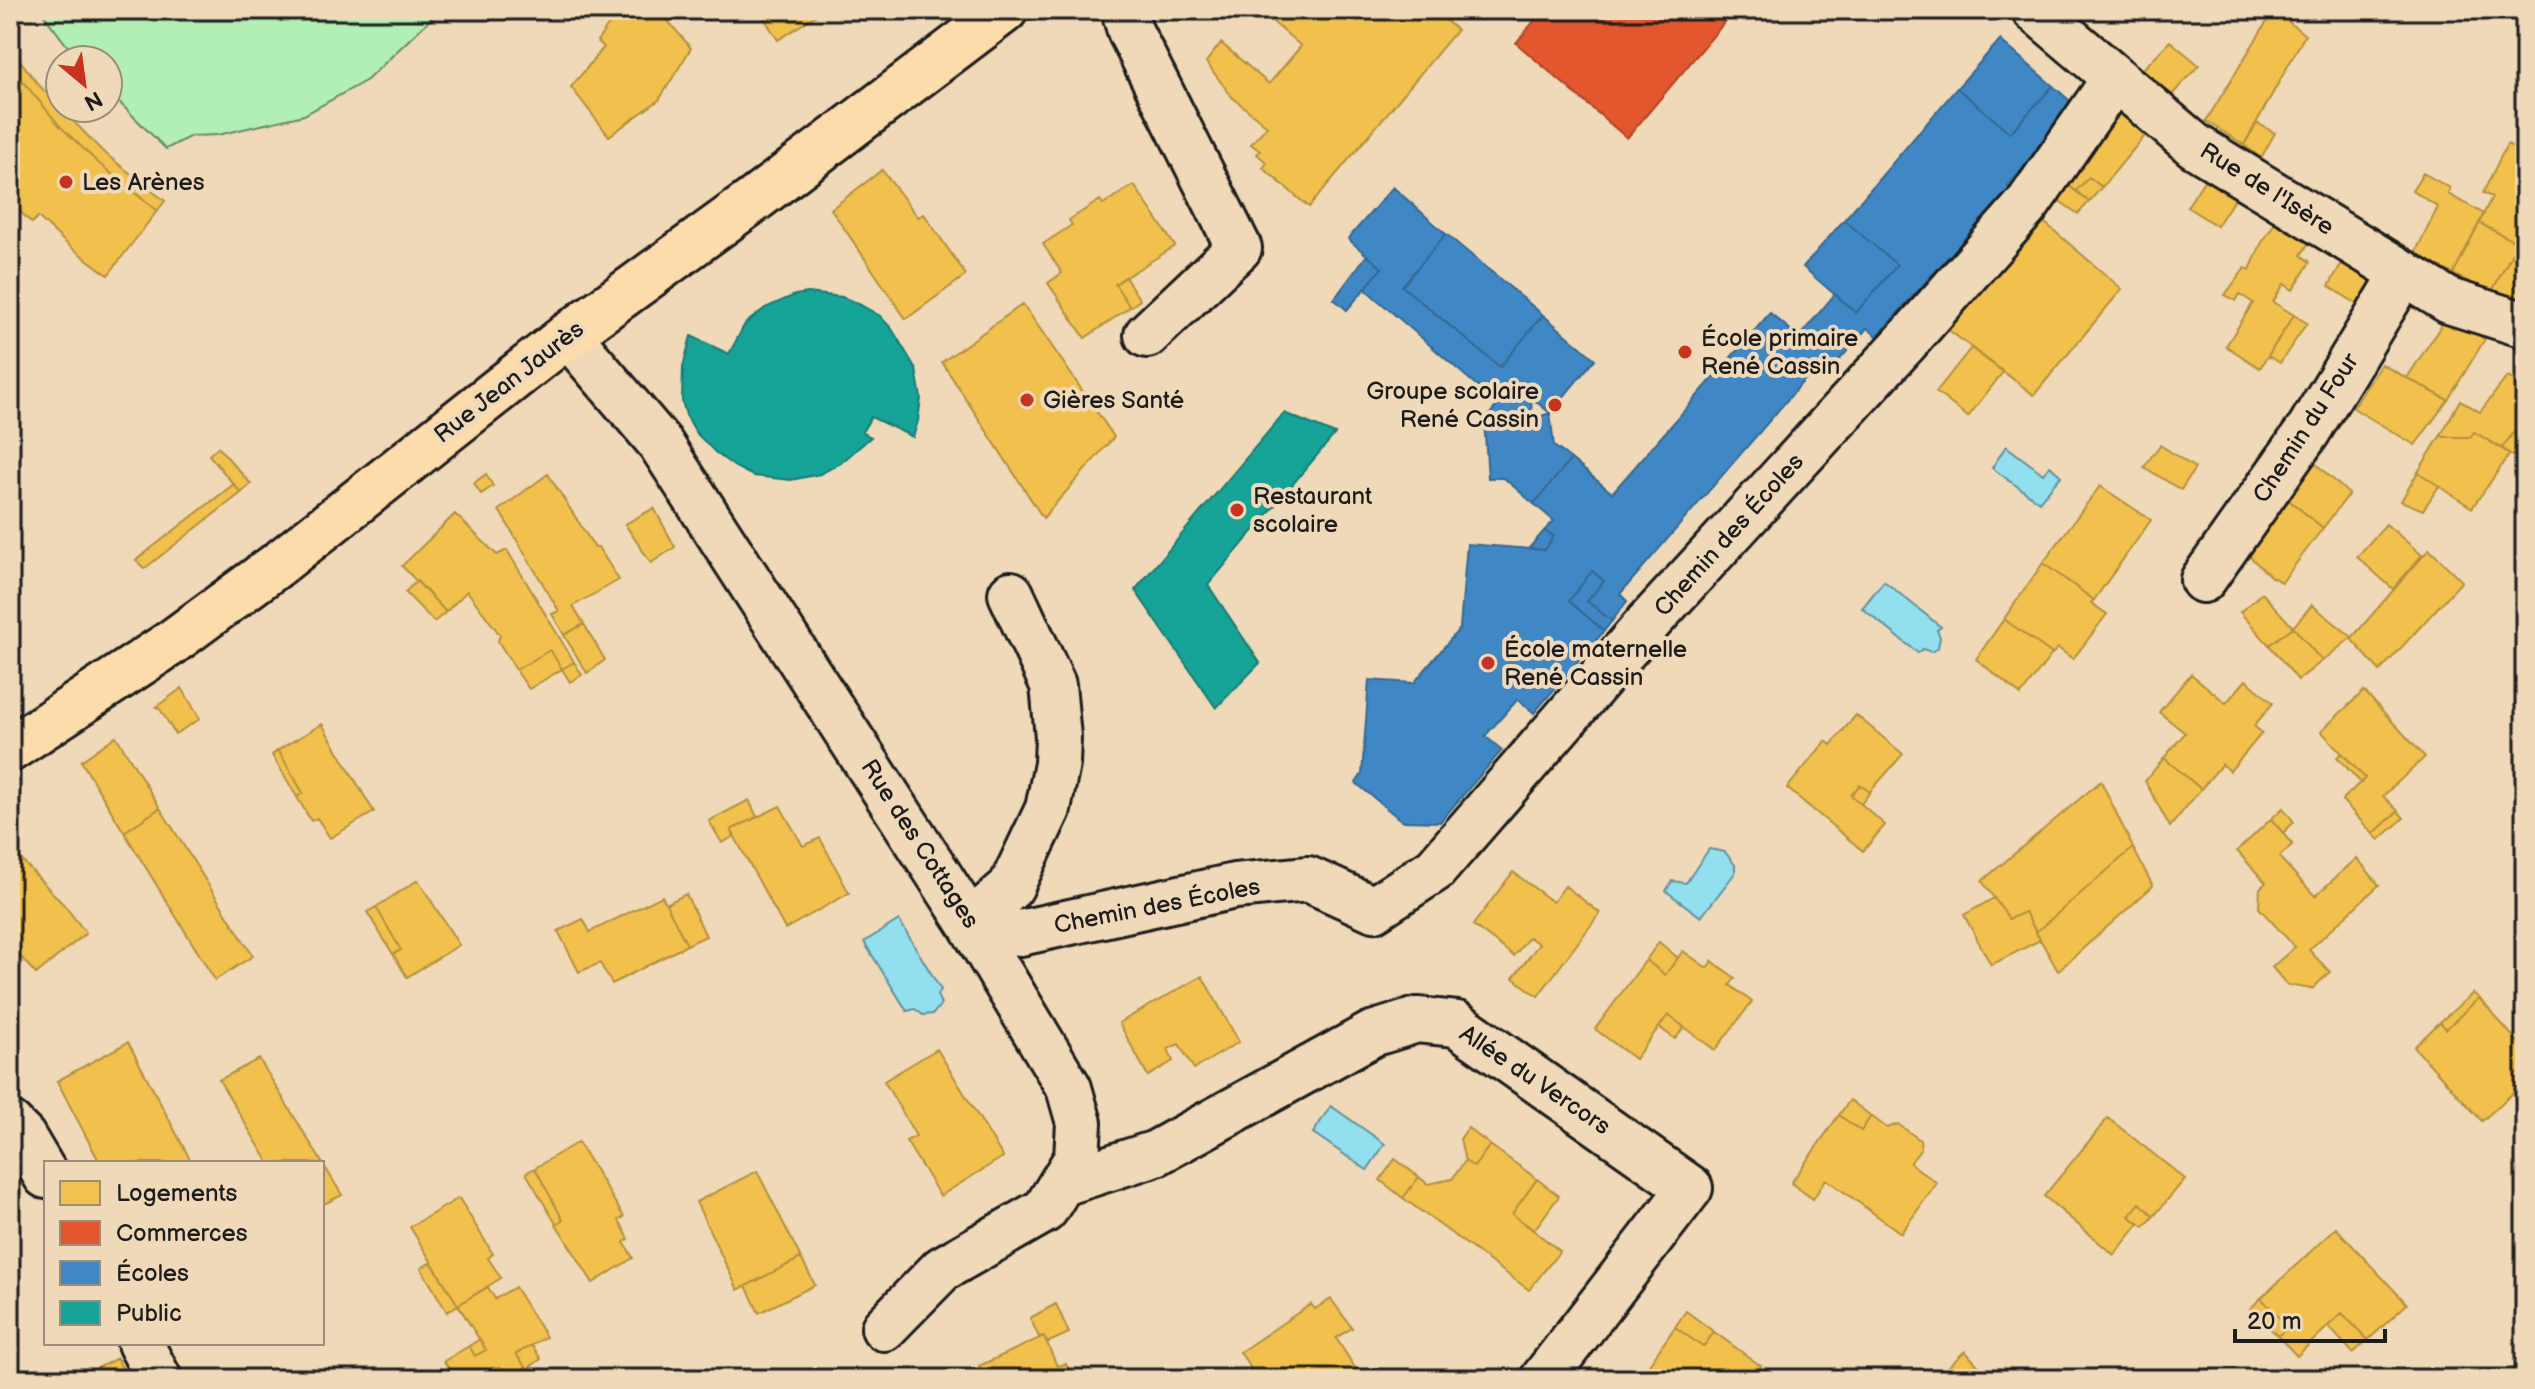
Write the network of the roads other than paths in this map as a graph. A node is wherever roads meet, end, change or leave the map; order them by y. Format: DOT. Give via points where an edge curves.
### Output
graph roads {
  1 [pos="1005,10"];
  2 [pos="1124,10"];
  3 [pos="2035,10"];
  4 [pos="2115,78"];
  5 [pos="2404,273"];
  6 [pos="2525,325"];
  7 [pos="568,335"];
  8 [pos="1147,335"];
  9 [pos="2203,580"];
  10 [pos="1011,594"];
  11 [pos="10,749"];
  12 [pos="970,923"];
  13 [pos="10,1124"];
  14 [pos="44,1173"];
  15 [pos="1063,1183"];
  16 [pos="884,1328"];
  17 [pos="141,1345"];
  18 [pos="159,1379"];
  19 [pos="1543,1379"];
  1 -- 7 [label="main road, Rue Jean Jaurès"];
  2 -- 8 [label="street" via="1239,248"];
  3 -- 4 [label="street, Rue de l'Isère"];
  4 -- 5 [label="street, Rue de l'Isère" via="2195,146"];
  4 -- 12 [label="street, Chemin des Écoles" via="2027,205 1648,623 1435,869 1374,909 1308,879 1235,886 1020,933"];
  5 -- 6 [label="street, Rue de l'Isère" via="2449,301"];
  5 -- 9 [label="street, Chemin du Four" via="2308,431"];
  7 -- 11 [label="main road, Rue Jean Jaurès" via="277,565 171,643"];
  7 -- 12 [label="street, Rue des Cottages" via="660,443"];
  10 -- 12 [label="street" via="1053,685 1057,764 1048,809 1011,887"];
  12 -- 15 [label="street, Rue des Cottages" via="1069,1088 1079,1123 1077,1158"];
  13 -- 14 [label="street"];
  15 -- 16 [label="street, Rue des Cottages" via="1045,1210 942,1269"];
  15 -- 19 [label="street, Allée du Vercors" via="1156,1153 1372,1034 1417,1020 1457,1024 1690,1188"];
  17 -- 18 [label="street"];
}
